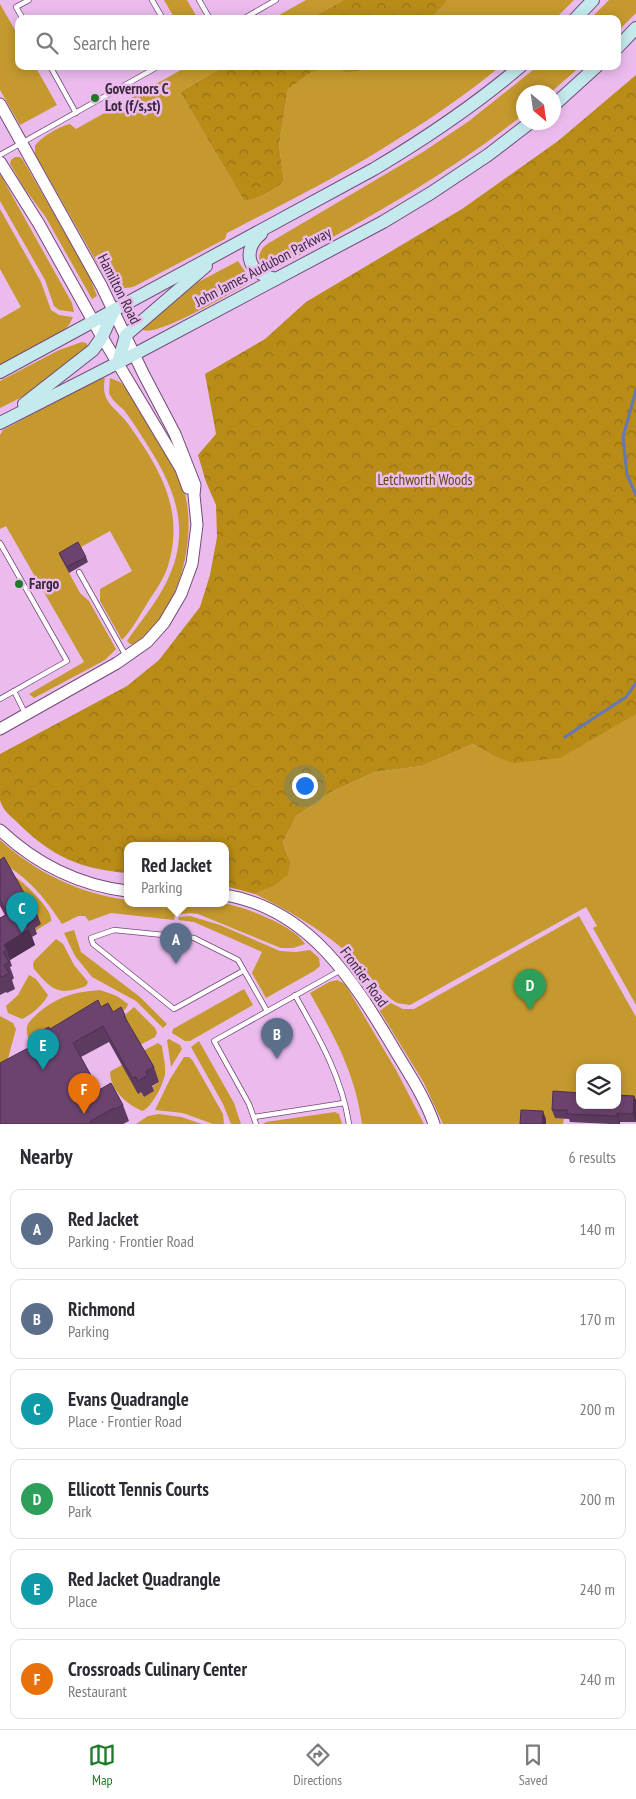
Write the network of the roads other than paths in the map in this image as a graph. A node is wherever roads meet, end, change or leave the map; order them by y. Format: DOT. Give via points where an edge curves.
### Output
graph roads {
  1 [pos="29,0"];
  2 [pos="152,0"];
  3 [pos="199,0"];
  4 [pos="276,0"];
  5 [pos="593,0"];
  6 [pos="21,15"];
  7 [pos="161,15"];
  8 [pos="208,15"];
  9 [pos="250,15"];
  10 [pos="579,15"];
  11 [pos="636,28"];
  12 [pos="621,44"];
  13 [pos="52,70"];
  14 [pos="152,70"];
  15 [pos="516,70"];
  16 [pos="593,70"];
  17 [pos="561,99"];
  18 [pos="0,104"];
  19 [pos="76,113"];
  20 [pos="521,130"];
  21 [pos="22,144"];
  22 [pos="0,155"];
  23 [pos="0,162"];
  24 [pos="274,223"];
  25 [pos="225,250"];
  26 [pos="276,279"];
  27 [pos="114,310"];
  28 [pos="94,322"];
  29 [pos="126,335"];
  30 [pos="102,337"];
  31 [pos="135,354"];
  32 [pos="118,363"];
  33 [pos="0,372"];
  34 [pos="0,423"];
  35 [pos="194,496"];
  36 [pos="0,543"];
  37 [pos="80,572"];
  38 [pos="127,657"];
  39 [pos="14,691"];
  40 [pos="0,699"];
  41 [pos="26,715"];
  42 [pos="0,729"];
  43 [pos="0,830"];
  44 [pos="124,890"];
  45 [pos="229,896"];
  46 [pos="341,969"];
  47 [pos="244,970"];
  48 [pos="295,995"];
  49 [pos="267,1011"];
  50 [pos="344,1103"];
  51 [pos="254,1117"];
  52 [pos="256,1124"];
  53 [pos="349,1124"];
  54 [pos="434,1124"];
  1 -- 6 [label="lane" via="16,7"];
  2 -- 7 [label="lane"];
  3 -- 8 [label="lane"];
  4 -- 9 [label="lane"];
  5 -- 10 [label="main road"];
  11 -- 12 [label="main road"];
  13 -- 19 [label="lane"];
  14 -- 19 [label="lane"];
  15 -- 24 [label="main road" via="416,144"];
  16 -- 17 [label="main road"];
  18 -- 21 [label="street, Hamilton Road"];
  19 -- 21 [label="lane"];
  20 -- 26 [label="main road, John James Audubon Parkway" via="431,193"];
  21 -- 22 [label="lane"];
  21 -- 27 [label="street, Hamilton Road"];
  23 -- 28 [label="street, Hamilton Road"];
  24 -- 25 [label="main road"];
  24 -- 26 [label="main road" via="256,238 250,250 254,269"];
  25 -- 27 [label="main road"];
  25 -- 29 [label="main road"];
  26 -- 31 [label="main road, John James Audubon Parkway"];
  27 -- 28 [label="main road"];
  27 -- 29 [label="street, Hamilton Road"];
  27 -- 30 [label="main road"];
  28 -- 30 [label="street, Hamilton Road"];
  28 -- 33 [label="main road"];
  29 -- 31 [label="street, Hamilton Road"];
  29 -- 32 [label="main road"];
  30 -- 32 [label="street, Hamilton Road"];
  30 -- 34 [label="main road" via="93,350"];
  31 -- 32 [label="main road, John James Audubon Parkway"];
  31 -- 35 [label="street, Hamilton Road" via="185,457"];
  32 -- 34 [label="main road, John James Audubon Parkway"];
  32 -- 35 [label="street, Hamilton Road"];
  35 -- 38 [label="street, Hamilton Road" via="194,551 182,594 157,632"];
  36 -- 39 [label="lane" via="67,661"];
  37 -- 38 [label="lane"];
  38 -- 41 [label="street, Hamilton Road"];
  39 -- 40 [label="lane"];
  39 -- 41 [label="lane"];
  41 -- 42 [label="street, Hamilton Road"];
  43 -- 44 [label="street" via="27,854 61,873 93,885"];
  45 -- 46 [label="street, Frontier Road" via="254,902 291,920 309,934"];
  46 -- 48 [label="lane"];
  46 -- 54 [label="street, Frontier Road" via="381,1026"];
  47 -- 47 [label="lane" via="174,1009 93,944 91,938 114,930 194,938 238,960"];
  47 -- 49 [label="lane"];
  48 -- 49 [label="lane"];
  48 -- 50 [label="lane" via="333,1067"];
  49 -- 51 [label="lane" via="214,1041"];
  50 -- 51 [label="lane"];
  50 -- 53 [label="lane"];
  51 -- 52 [label="lane"];
}
